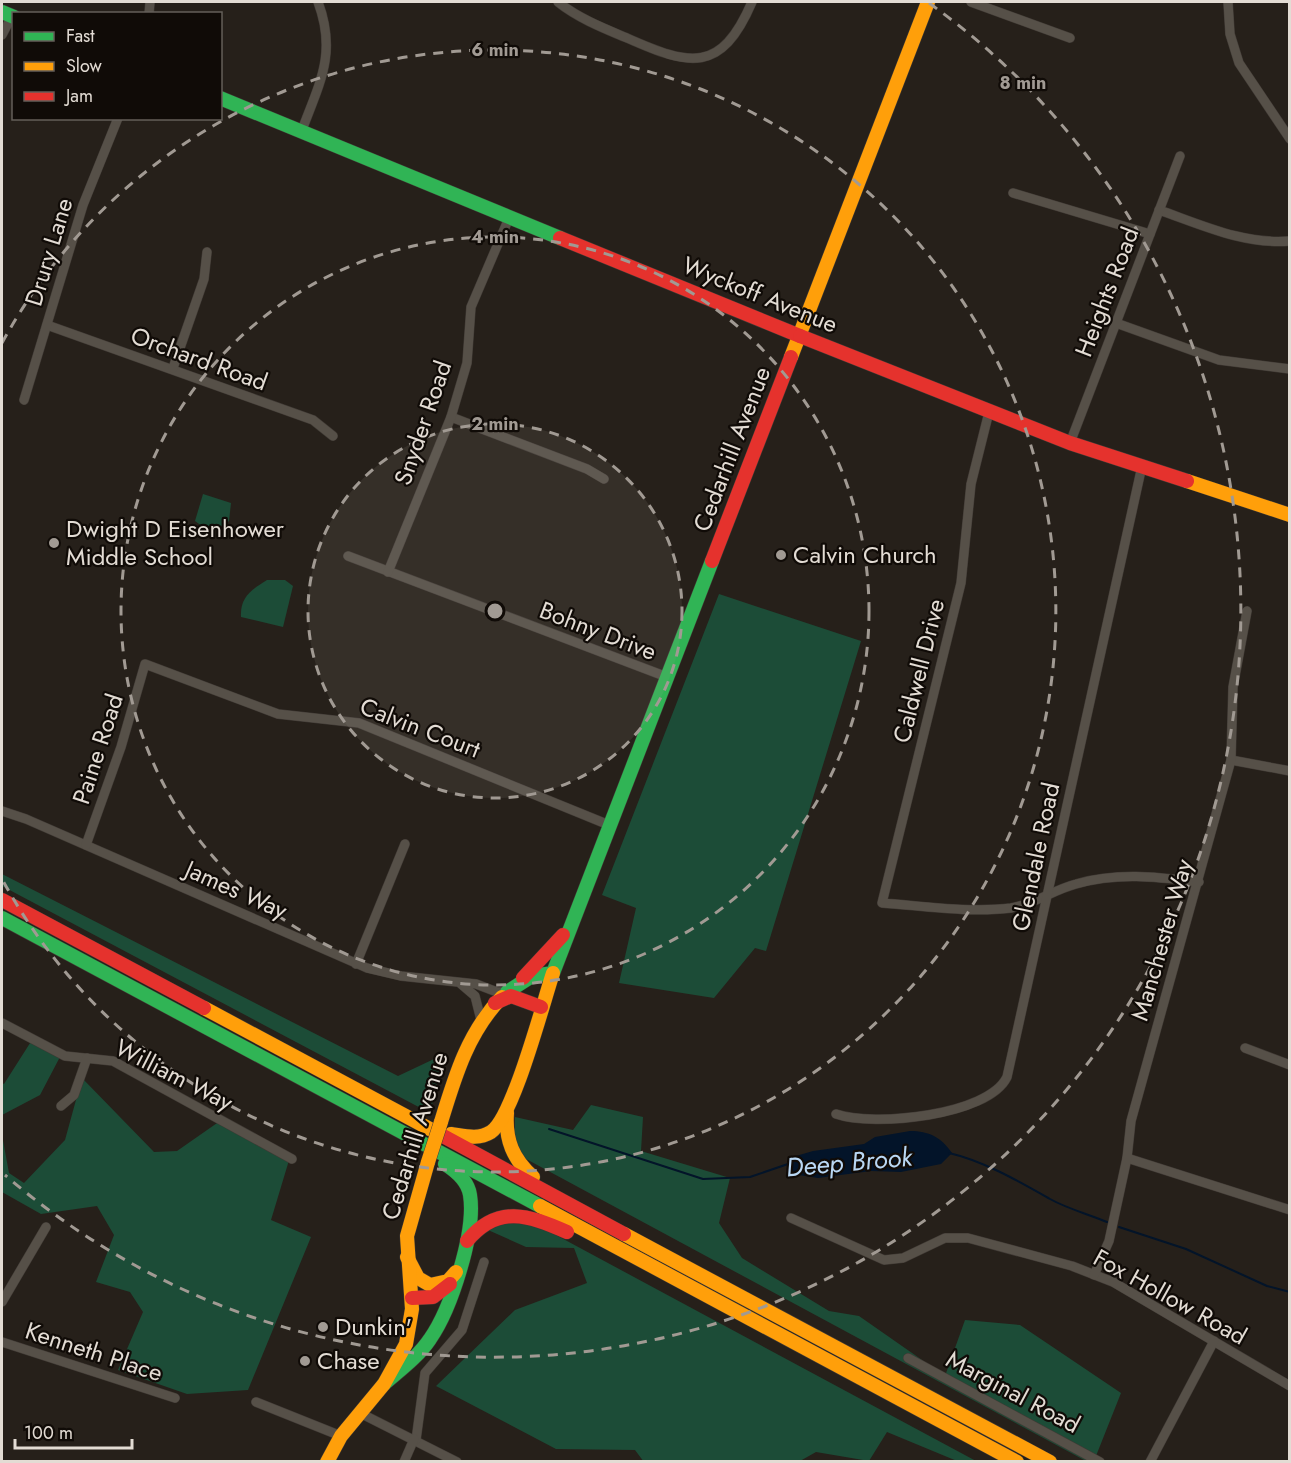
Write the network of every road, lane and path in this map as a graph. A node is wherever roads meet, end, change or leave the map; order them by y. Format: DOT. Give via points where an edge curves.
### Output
graph roads {
  1 [pos="318,2"];
  2 [pos="558,2"];
  3 [pos="752,2"];
  4 [pos="928,2"];
  5 [pos="971,2"];
  6 [pos="1228,2"];
  7 [pos="9,15"];
  8 [pos="2,35"];
  9 [pos="1070,38"];
  10 [pos="222,99"];
  11 [pos="117,120"];
  12 [pos="302,130"];
  13 [pos="1290,139"];
  14 [pos="1180,156"];
  15 [pos="1013,193"];
  16 [pos="1159,210"];
  17 [pos="509,218"];
  18 [pos="1150,234"];
  19 [pos="1290,241"];
  20 [pos="207,252"];
  21 [pos="1116,323"];
  22 [pos="47,326"];
  23 [pos="800,336"];
  24 [pos="173,368"];
  25 [pos="1290,369"];
  26 [pos="24,400"];
  27 [pos="989,412"];
  28 [pos="451,417"];
  29 [pos="333,436"];
  30 [pos="1070,442"];
  31 [pos="1142,466"];
  32 [pos="604,478"];
  33 [pos="1290,515"];
  34 [pos="348,556"];
  35 [pos="388,572"];
  36 [pos="1247,611"];
  37 [pos="145,664"];
  38 [pos="667,677"];
  39 [pos="1231,760"];
  40 [pos="1290,771"];
  41 [pos="2,811"];
  42 [pos="609,825"];
  43 [pos="405,844"];
  44 [pos="86,845"];
  45 [pos="1199,882"];
  46 [pos="1047,896"];
  47 [pos="2,900"];
  48 [pos="576,911"];
  49 [pos="2,918"];
  50 [pos="356,964"];
  51 [pos="553,973"];
  52 [pos="461,984"];
  53 [pos="507,992"];
  54 [pos="495,1003"];
  55 [pos="541,1008"];
  56 [pos="481,1020"];
  57 [pos="2,1023"];
  58 [pos="1245,1048"];
  59 [pos="87,1058"];
  60 [pos="1290,1065"];
  61 [pos="317,1087"];
  62 [pos="382,1104"];
  63 [pos="61,1106"];
  64 [pos="508,1108"];
  65 [pos="836,1114"];
  66 [pos="1127,1158"];
  67 [pos="292,1159"];
  68 [pos="1290,1210"];
  69 [pos="791,1218"];
  70 [pos="612,1226"];
  71 [pos="46,1227"];
  72 [pos="463,1248"];
  73 [pos="407,1257"];
  74 [pos="484,1262"];
  75 [pos="456,1272"];
  76 [pos="1094,1275"];
  77 [pos="685,1284"];
  78 [pos="451,1292"];
  79 [pos="2,1302"];
  80 [pos="412,1303"];
  81 [pos="1214,1341"];
  82 [pos="2,1342"];
  83 [pos="908,1358"];
  84 [pos="384,1384"];
  85 [pos="1290,1386"];
  86 [pos="175,1398"];
  87 [pos="256,1402"];
  88 [pos="360,1413"];
  89 [pos="341,1436"];
  90 [pos="415,1439"];
  91 [pos="327,1461"];
  92 [pos="404,1461"];
  93 [pos="457,1461"];
  94 [pos="1017,1461"];
  95 [pos="1050,1461"];
  96 [pos="1100,1461"];
  97 [pos="1150,1461"];
  1 -- 12 [label="street" via="327,30 327,58"];
  2 -- 3 [label="street" via="604,28 665,54 689,59 709,55 727,44 741,27"];
  4 -- 23 [label="main road, Cedarhill Avenue"];
  5 -- 9 [label="street"];
  6 -- 13 [label="street" via="1230,34 1239,63"];
  7 -- 8 [label="street"];
  10 -- 12 [label="main road, Wyckoff Avenue"];
  11 -- 22 [label="street, Drury Lane" via="83,205"];
  12 -- 17 [label="main road, Wyckoff Avenue"];
  14 -- 16 [label="street, Heights Road"];
  15 -- 18 [label="street"];
  16 -- 18 [label="street, Heights Road"];
  16 -- 19 [label="street" via="1236,237"];
  17 -- 23 [label="main road, Wyckoff Avenue"];
  17 -- 28 [label="street, Snyder Road" via="471,307 467,363"];
  18 -- 21 [label="street, Heights Road"];
  20 -- 24 [label="street" via="208,266"];
  21 -- 25 [label="street" via="1231,363"];
  21 -- 30 [label="street, Heights Road"];
  22 -- 24 [label="street, Orchard Road"];
  22 -- 26 [label="street, Drury Lane"];
  23 -- 27 [label="main road, Wyckoff Avenue"];
  23 -- 38 [label="main road, Cedarhill Avenue"];
  24 -- 29 [label="street, Orchard Road" via="313,420"];
  27 -- 30 [label="main road, Wyckoff Avenue"];
  27 -- 46 [label="street, Caldwell Drive" via="971,484 961,583 882,903 978,910 1011,908"];
  28 -- 32 [label="street"];
  28 -- 35 [label="street, Snyder Road"];
  30 -- 31 [label="main road, Wyckoff Avenue"];
  31 -- 33 [label="main road, Wyckoff Avenue"];
  31 -- 46 [label="street, Glendale Road"];
  34 -- 35 [label="street, Bohny Drive"];
  35 -- 38 [label="street, Bohny Drive"];
  36 -- 39 [label="street, Manchester Way" via="1233,687"];
  37 -- 42 [label="street, Calvin Court" via="278,714 359,723"];
  37 -- 44 [label="street, Paine Road"];
  38 -- 42 [label="main road, Cedarhill Avenue"];
  39 -- 40 [label="street"];
  39 -- 45 [label="street, Manchester Way"];
  41 -- 44 [label="street, James Way"];
  42 -- 48 [label="main road, Cedarhill Avenue"];
  43 -- 50 [label="street"];
  44 -- 50 [label="street, James Way"];
  45 -- 46 [label="street" via="1110,876 1074,884"];
  45 -- 66 [label="street, Manchester Way" via="1131,1121"];
  46 -- 65 [label="street, Glendale Road" via="1007,1077 998,1091 976,1102 933,1113 868,1120"];
  47 -- 62 [label="main road"];
  48 -- 51 [label="main road, Cedarhill Avenue"];
  48 -- 53 [label="main road, Cedarhill Avenue" via="548,954"];
  49 -- 61 [label="main road"];
  50 -- 52 [label="street, James Way" via="389,974"];
  51 -- 53 [label="main road, Cedarhill Avenue" via="532,976"];
  51 -- 55 [label="main road"];
  52 -- 53 [label="street, James Way"];
  52 -- 56 [label="street" via="475,996"];
  53 -- 54 [label="main road, Cedarhill Avenue"];
  53 -- 55 [label="main road" via="527,989 538,998"];
  54 -- 55 [label="main road" via="511,996"];
  54 -- 56 [label="main road, Cedarhill Avenue"];
  55 -- 64 [label="main road"];
  56 -- 73 [label="main road, Cedarhill Avenue, bridge" via="463,1055 428,1162 410,1221"];
  57 -- 59 [label="street, William Way" via="65,1056"];
  58 -- 60 [label="street"];
  59 -- 63 [label="street" via="74,1095"];
  59 -- 67 [label="street, William Way" via="113,1061"];
  61 -- 72 [label="main road" via="441,1161 463,1179 471,1202"];
  61 -- 77 [label="main road"];
  62 -- 64 [label="main road" via="470,1139 493,1131"];
  62 -- 70 [label="main road"];
  64 -- 70 [label="main road" via="506,1138 518,1164"];
  66 -- 68 [label="street"];
  66 -- 76 [label="street, Manchester Way" via="1109,1241"];
  69 -- 76 [label="street, Fox Hollow Road" via="884,1260 903,1258 945,1238 968,1238"];
  70 -- 95 [label="main road"];
  71 -- 79 [label="street"];
  72 -- 75 [label="main road"];
  72 -- 77 [label="main road" via="484,1222 501,1216 520,1216 562,1230"];
  73 -- 75 [label="main road" via="418,1278 430,1285 448,1281"];
  73 -- 80 [label="main road, Cedarhill Avenue"];
  74 -- 90 [label="street" via="462,1330 425,1373"];
  75 -- 78 [label="main road"];
  75 -- 80 [label="main road" via="439,1295"];
  76 -- 81 [label="street, Fox Hollow Road" via="1113,1282"];
  77 -- 94 [label="main road"];
  78 -- 80 [label="main road" via="436,1306"];
  78 -- 84 [label="main road" via="429,1340"];
  80 -- 84 [label="main road, Cedarhill Avenue" via="406,1344"];
  81 -- 85 [label="street, Fox Hollow Road"];
  81 -- 97 [label="street"];
  82 -- 86 [label="street, Kenneth Place"];
  83 -- 96 [label="street, Marginal Road"];
  84 -- 88 [label="main road, Cedarhill Avenue"];
  87 -- 89 [label="street"];
  88 -- 89 [label="main road, Cedarhill Avenue"];
  88 -- 90 [label="street"];
  89 -- 91 [label="main road, Cedarhill Avenue"];
  90 -- 92 [label="street"];
  90 -- 93 [label="street"];
}
